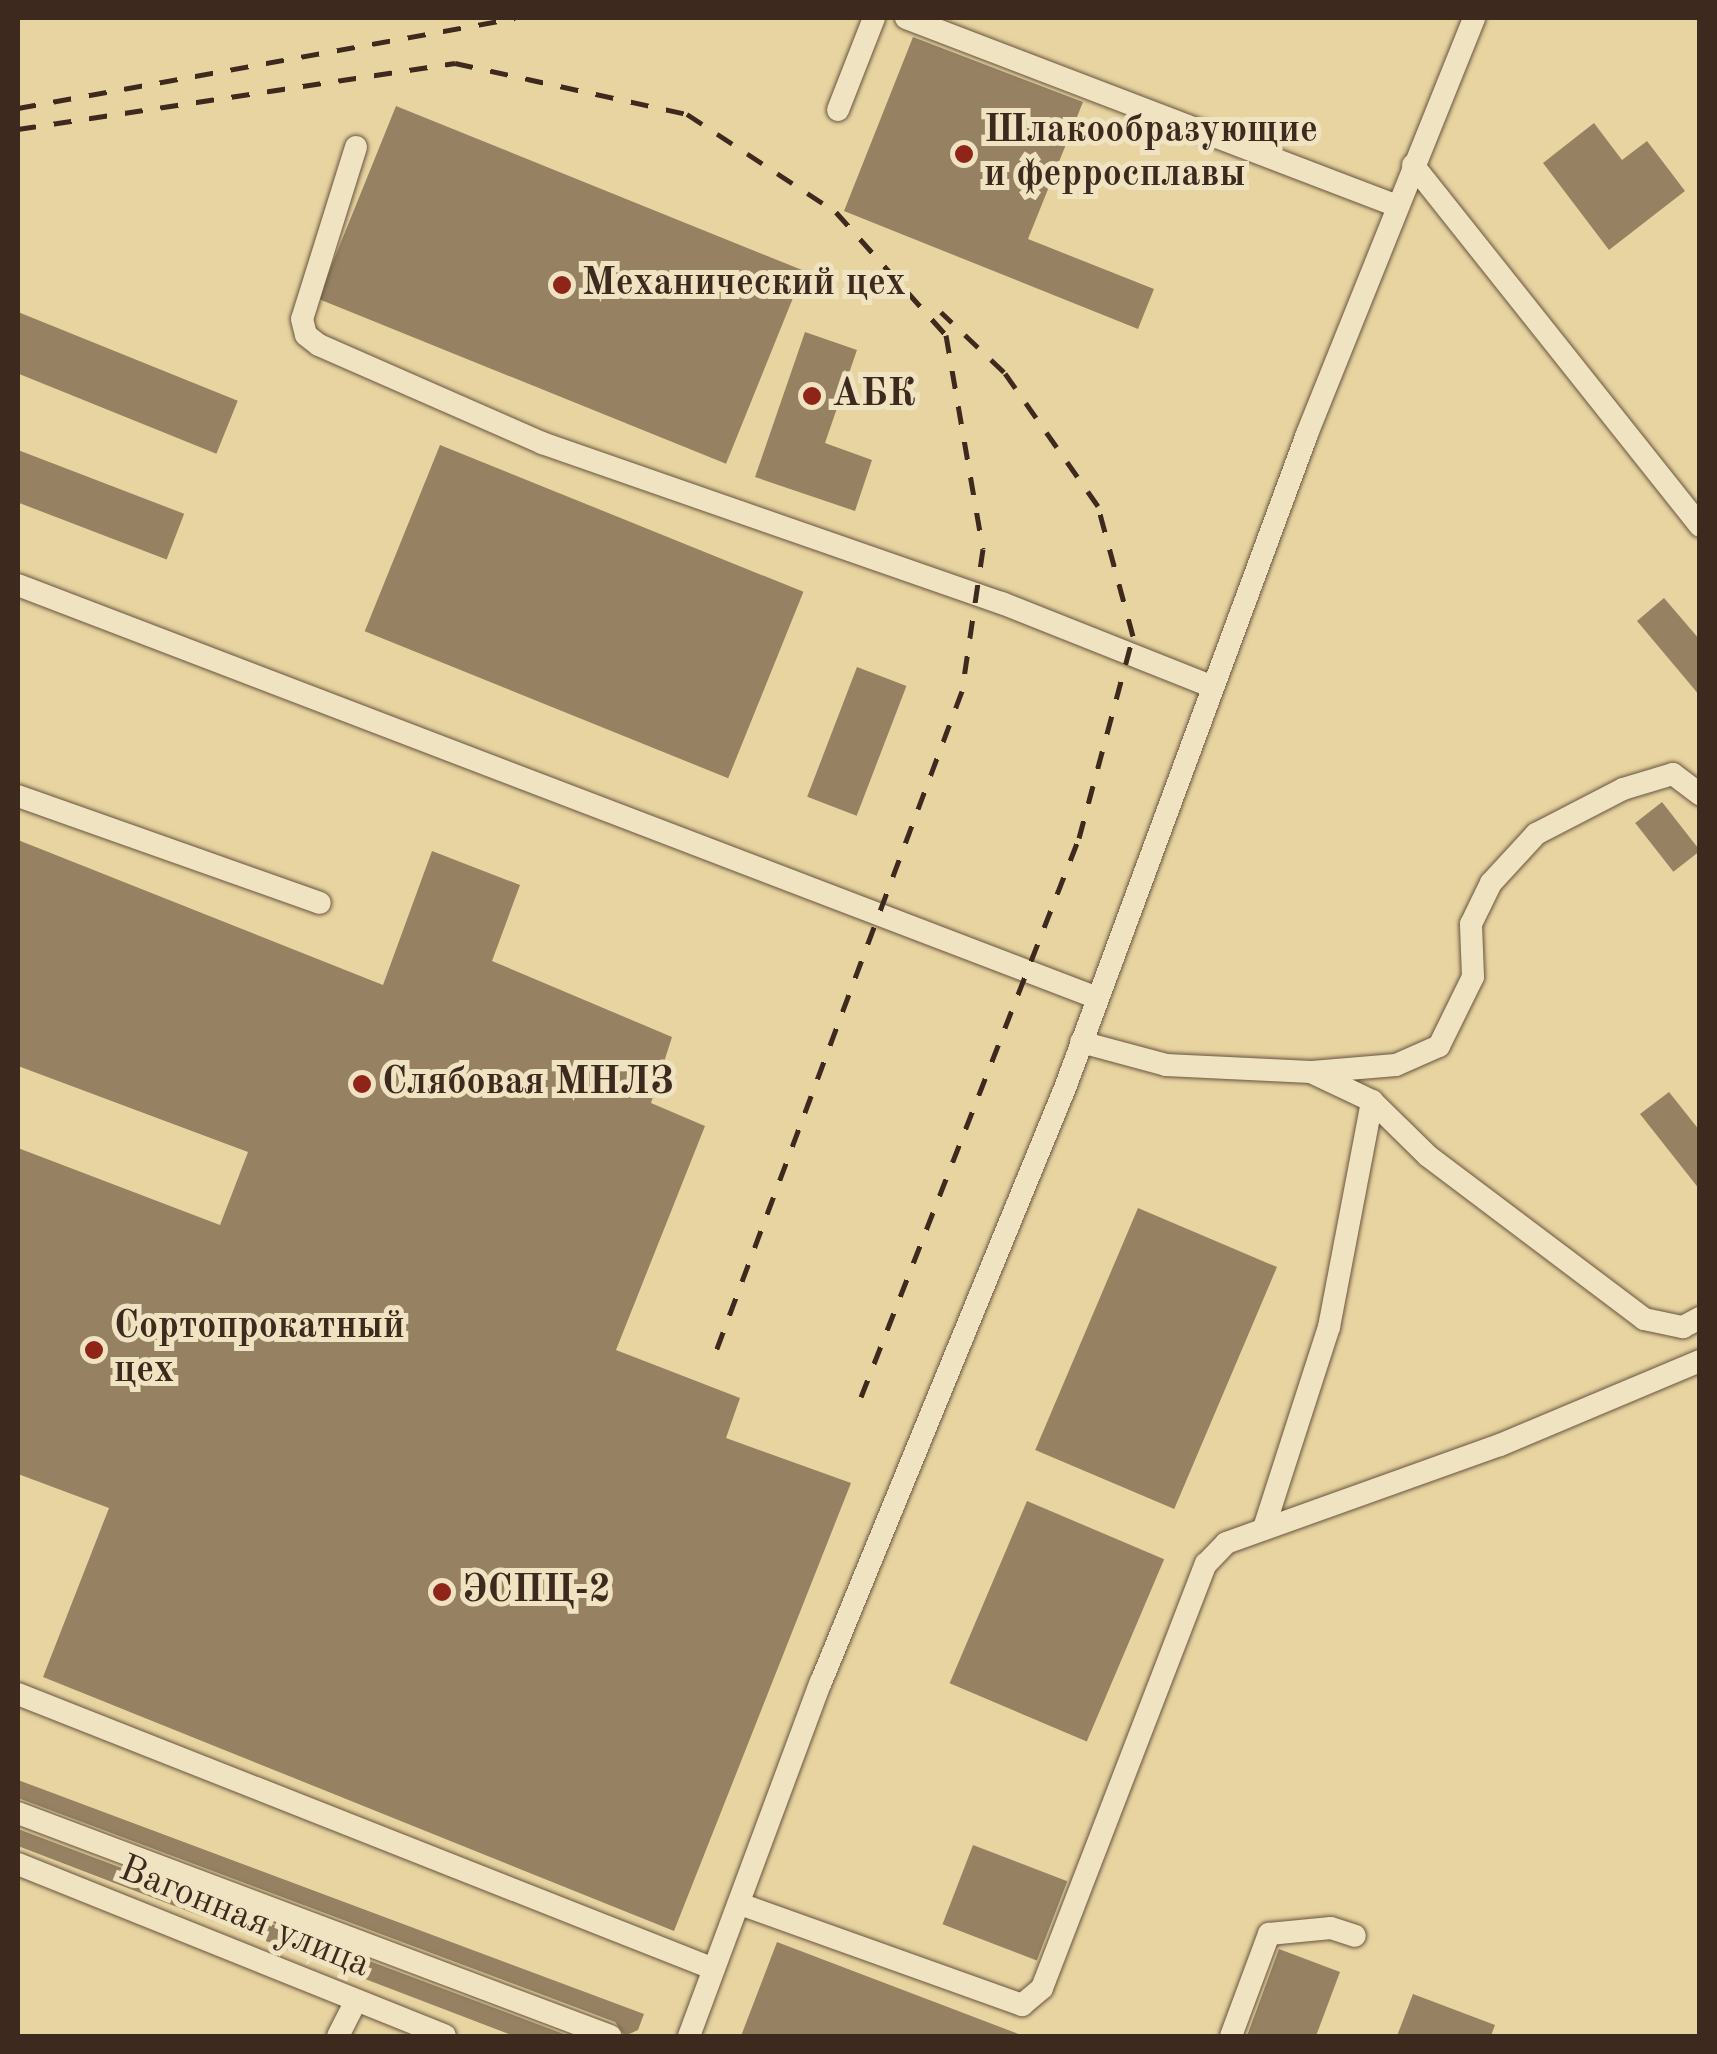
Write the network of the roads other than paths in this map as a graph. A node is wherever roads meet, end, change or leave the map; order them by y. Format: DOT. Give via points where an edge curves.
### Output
graph roads {
  1 [pos="874,18"];
  2 [pos="906,18"];
  3 [pos="1474,18"];
  4 [pos="838,110"];
  5 [pos="356,147"];
  6 [pos="1414,165"];
  7 [pos="1397,206"];
  8 [pos="1700,526"];
  9 [pos="18,585"];
  10 [pos="1214,687"];
  11 [pos="1700,794"];
  12 [pos="18,796"];
  13 [pos="320,903"];
  14 [pos="1097,998"];
  15 [pos="1081,1042"];
  16 [pos="1311,1072"];
  17 [pos="1372,1101"];
  18 [pos="1700,1318"];
  19 [pos="1700,1361"];
  20 [pos="1266,1525"];
  21 [pos="18,1694"];
  22 [pos="18,1812"];
  23 [pos="18,1864"];
  24 [pos="740,1904"];
  25 [pos="1355,1936"];
  26 [pos="714,1969"];
  27 [pos="356,2001"];
  28 [pos="338,2036"];
  29 [pos="445,2036"];
  30 [pos="610,2036"];
  31 [pos="688,2036"];
  32 [pos="1231,2036"];
  1 -- 4 [label="street"];
  2 -- 7 [label="street"];
  3 -- 6 [label="street"];
  5 -- 10 [label="street" via="302,319 306,335 319,346 542,443 1002,602"];
  6 -- 7 [label="street"];
  6 -- 8 [label="street"];
  7 -- 10 [label="street"];
  9 -- 14 [label="street"];
  10 -- 14 [label="street"];
  11 -- 16 [label="street" via="1673,774 1623,789 1536,834 1490,883 1471,924 1474,977 1439,1046 1396,1064"];
  12 -- 13 [label="street"];
  14 -- 15 [label="street"];
  15 -- 16 [label="street" via="1166,1065"];
  15 -- 24 [label="street" via="821,1682"];
  16 -- 17 [label="street"];
  17 -- 18 [label="street" via="1428,1156 1644,1319 1683,1327"];
  17 -- 20 [label="street" via="1330,1326"];
  19 -- 20 [label="street" via="1390,1488"];
  20 -- 24 [label="street" via="1226,1543 1206,1564 1042,1988 1022,2005"];
  21 -- 26 [label="street"];
  22 -- 30 [label="street"];
  23 -- 27 [label="street, Вагонная улица"];
  24 -- 26 [label="street"];
  25 -- 32 [label="street" via="1331,1928 1269,1934"];
  26 -- 31 [label="street"];
  27 -- 28 [label="street"];
  27 -- 29 [label="street, Вагонная улица"];
}
